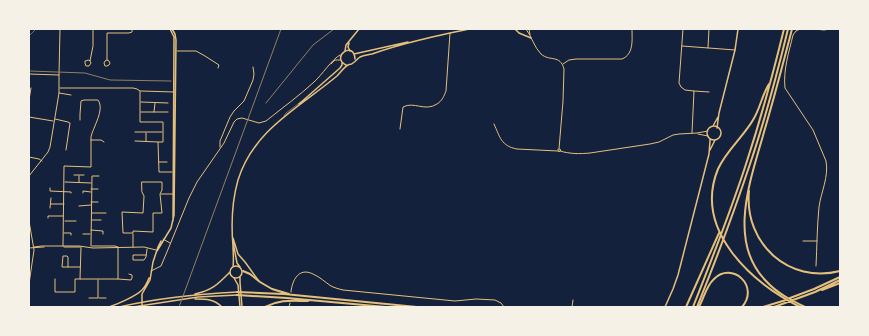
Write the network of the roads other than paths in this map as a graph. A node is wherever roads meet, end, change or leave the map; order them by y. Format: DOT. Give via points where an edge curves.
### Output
graph roads {
  1 [pos="36,29"];
  2 [pos="60,29"];
  3 [pos="94,29"];
  4 [pos="132,29"];
  5 [pos="171,29"];
  6 [pos="359,29"];
  7 [pos="469,29"];
  8 [pos="515,29"];
  9 [pos="526,29"];
  10 [pos="529,29"];
  11 [pos="632,29"];
  12 [pos="683,29"];
  13 [pos="709,29"];
  14 [pos="738,29"];
  15 [pos="784,29"];
  16 [pos="788,29"];
  17 [pos="792,29"];
  18 [pos="800,29"];
  19 [pos="814,29"];
  20 [pos="830,29"];
  21 [pos="450,33"];
  22 [pos="29,36"];
  23 [pos="531,37"];
  24 [pos="422,40"];
  25 [pos="349,41"];
  26 [pos="682,46"];
  27 [pos="708,48"];
  28 [pos="735,50"];
  29 [pos="175,51"];
  30 [pos="345,51"];
  31 [pos="350,51"];
  32 [pos="354,54"];
  33 [pos="341,55"];
  34 [pos="107,60"];
  35 [pos="90,61"];
  36 [pos="342,61"];
  37 [pos="355,61"];
  38 [pos="562,64"];
  39 [pos="347,65"];
  40 [pos="329,66"];
  41 [pos="253,67"];
  42 [pos="218,68"];
  43 [pos="29,74"];
  44 [pos="59,75"];
  45 [pos="771,81"];
  46 [pos="31,88"];
  47 [pos="59,88"];
  48 [pos="694,91"];
  49 [pos="140,92"];
  50 [pos="174,92"];
  51 [pos="709,92"];
  52 [pos="59,93"];
  53 [pos="71,95"];
  54 [pos="304,99"];
  55 [pos="29,100"];
  56 [pos="140,102"];
  57 [pos="154,102"];
  58 [pos="168,103"];
  59 [pos="292,110"];
  60 [pos="140,112"];
  61 [pos="154,112"];
  62 [pos="168,112"];
  63 [pos="719,114"];
  64 [pos="29,116"];
  65 [pos="284,117"];
  66 [pos="54,120"];
  67 [pos="80,120"];
  68 [pos="494,124"];
  69 [pos="713,127"];
  70 [pos="717,128"];
  71 [pos="400,129"];
  72 [pos="708,131"];
  73 [pos="135,132"];
  74 [pos="146,132"];
  75 [pos="163,132"];
  76 [pos="698,133"];
  77 [pos="692,134"];
  78 [pos="708,136"];
  79 [pos="710,139"];
  80 [pos="91,140"];
  81 [pos="715,140"];
  82 [pos="135,141"];
  83 [pos="104,142"];
  84 [pos="146,142"];
  85 [pos="158,142"];
  86 [pos="220,148"];
  87 [pos="66,150"];
  88 [pos="558,150"];
  89 [pos="709,154"];
  90 [pos="29,158"];
  91 [pos="42,161"];
  92 [pos="158,162"];
  93 [pos="167,162"];
  94 [pos="173,172"];
  95 [pos="74,175"];
  96 [pos="79,175"];
  97 [pos="84,175"];
  98 [pos="752,175"];
  99 [pos="29,176"];
  100 [pos="99,176"];
  101 [pos="64,182"];
  102 [pos="79,183"];
  103 [pos="91,183"];
  104 [pos="50,188"];
  105 [pos="91,189"];
  106 [pos="98,189"];
  107 [pos="64,192"];
  108 [pos="91,192"];
  109 [pos="71,193"];
  110 [pos="83,193"];
  111 [pos="160,194"];
  112 [pos="173,194"];
  113 [pos="51,198"];
  114 [pos="91,202"];
  115 [pos="98,202"];
  116 [pos="50,204"];
  117 [pos="64,204"];
  118 [pos="91,205"];
  119 [pos="79,206"];
  120 [pos="50,208"];
  121 [pos="91,213"];
  122 [pos="106,213"];
  123 [pos="64,216"];
  124 [pos="48,218"];
  125 [pos="91,220"];
  126 [pos="101,220"];
  127 [pos="29,221"];
  128 [pos="64,221"];
  129 [pos="76,221"];
  130 [pos="91,230"];
  131 [pos="723,230"];
  132 [pos="64,233"];
  133 [pos="119,233"];
  134 [pos="123,233"];
  135 [pos="133,233"];
  136 [pos="83,234"];
  137 [pos="91,234"];
  138 [pos="103,234"];
  139 [pos="71,235"];
  140 [pos="233,236"];
  141 [pos="163,239"];
  142 [pos="29,240"];
  143 [pos="33,240"];
  144 [pos="803,241"];
  145 [pos="817,241"];
  146 [pos="171,243"];
  147 [pos="63,246"];
  148 [pos="81,246"];
  149 [pos="34,247"];
  150 [pos="91,247"];
  151 [pos="118,247"];
  152 [pos="133,247"];
  153 [pos="29,248"];
  154 [pos="147,248"];
  155 [pos="157,251"];
  156 [pos="146,255"];
  157 [pos="816,266"];
  158 [pos="68,267"];
  159 [pos="80,267"];
  160 [pos="233,267"];
  161 [pos="240,267"];
  162 [pos="151,271"];
  163 [pos="243,271"];
  164 [pos="840,271"];
  165 [pos="230,272"];
  166 [pos="129,274"];
  167 [pos="150,277"];
  168 [pos="240,277"];
  169 [pos="840,277"];
  170 [pos="234,278"];
  171 [pos="55,279"];
  172 [pos="80,279"];
  173 [pos="98,279"];
  174 [pos="118,279"];
  175 [pos="840,280"];
  176 [pos="260,282"];
  177 [pos="840,283"];
  178 [pos="29,284"];
  179 [pos="291,292"];
  180 [pos="815,292"];
  181 [pos="237,294"];
  182 [pos="243,294"];
  183 [pos="191,295"];
  184 [pos="298,296"];
  185 [pos="783,296"];
  186 [pos="89,298"];
  187 [pos="98,298"];
  188 [pos="106,298"];
  189 [pos="189,298"];
  190 [pos="573,300"];
  191 [pos="320,301"];
  192 [pos="290,303"];
  193 [pos="797,304"];
  194 [pos="142,306"];
  195 [pos="110,307"];
  196 [pos="118,307"];
  197 [pos="133,307"];
  198 [pos="222,307"];
  199 [pos="241,307"];
  200 [pos="265,307"];
  201 [pos="289,307"];
  202 [pos="386,307"];
  203 [pos="417,307"];
  204 [pos="504,307"];
  205 [pos="572,307"];
  206 [pos="665,307"];
  207 [pos="686,307"];
  208 [pos="693,307"];
  209 [pos="698,307"];
  210 [pos="742,307"];
  211 [pos="764,307"];
  212 [pos="774,307"];
  213 [pos="800,307"];
  214 [pos="805,307"];
  1 -- 22 [label="lane"];
  2 -- 44 [label="street"];
  3 -- 35 [label="street"];
  4 -- 34 [label="street" via="129,33 108,33"];
  5 -- 29 [label="main road"];
  6 -- 25 [label="main road"];
  7 -- 21 [label="main road"];
  8 -- 23 [label="main road"];
  9 -- 23 [label="street"];
  10 -- 23 [label="street"];
  11 -- 38 [label="street" via="631,51 626,58 576,59"];
  12 -- 26 [label="street"];
  13 -- 27 [label="street"];
  14 -- 28 [label="main road"];
  15 -- 45 [label="highway"];
  16 -- 209 [label="highway" via="751,163"];
  17 -- 98 [label="highway"];
  18 -- 145 [label="street" via="793,35 784,80 785,88 813,130 826,161"];
  19 -- 20 [label="street"];
  21 -- 24 [label="main road"];
  21 -- 71 [label="street" via="444,97 431,107 403,107"];
  23 -- 38 [label="street" via="542,54 547,58 559,60"];
  24 -- 32 [label="main road"];
  24 -- 37 [label="main road" via="361,57"];
  25 -- 30 [label="main road"];
  25 -- 31 [label="main road"];
  26 -- 27 [label="street"];
  26 -- 48 [label="street" via="679,83 685,90"];
  27 -- 28 [label="street"];
  28 -- 63 [label="main road"];
  29 -- 42 [label="street" via="199,52 219,65"];
  29 -- 50 [label="main road"];
  29 -- 112 [label="main road"];
  30 -- 31 [label="main road"];
  30 -- 33 [label="main road"];
  31 -- 32 [label="main road"];
  32 -- 37 [label="main road"];
  33 -- 36 [label="main road"];
  33 -- 40 [label="street"];
  36 -- 39 [label="main road"];
  36 -- 40 [label="street" via="335,60"];
  36 -- 54 [label="main road" via="340,68"];
  37 -- 39 [label="main road"];
  38 -- 88 [label="street" via="564,97"];
  39 -- 59 [label="main road" via="337,76"];
  40 -- 86 [label="street" via="315,81 264,122 244,118 234,122"];
  41 -- 86 [label="street" via="253,80 244,101 230,117"];
  43 -- 44 [label="street"];
  44 -- 47 [label="street"];
  45 -- 131 [label="highway" via="747,163"];
  45 -- 185 [label="highway" via="753,120 724,157 712,192 712,212 716,226 737,258 754,276"];
  46 -- 55 [label="street"];
  47 -- 49 [label="street" via="133,88"];
  47 -- 52 [label="street"];
  48 -- 51 [label="street"];
  48 -- 77 [label="street"];
  49 -- 50 [label="street"];
  49 -- 56 [label="street"];
  50 -- 94 [label="main road"];
  52 -- 53 [label="street"];
  52 -- 66 [label="street"];
  54 -- 59 [label="main road"];
  54 -- 65 [label="lane"];
  56 -- 57 [label="street"];
  56 -- 60 [label="street"];
  57 -- 58 [label="street"];
  57 -- 61 [label="street"];
  59 -- 65 [label="main road"];
  60 -- 61 [label="street"];
  60 -- 75 [label="street" via="140,122 163,122"];
  61 -- 62 [label="street"];
  63 -- 69 [label="main road"];
  63 -- 70 [label="main road"];
  64 -- 66 [label="street"];
  65 -- 140 [label="main road" via="259,140 243,167 233,205"];
  66 -- 87 [label="street" via="70,123"];
  66 -- 91 [label="street" via="50,147"];
  67 -- 80 [label="street" via="81,101 98,100 98,119"];
  68 -- 88 [label="street" via="503,142 510,148"];
  69 -- 70 [label="main road"];
  69 -- 72 [label="main road"];
  70 -- 81 [label="main road" via="720,133 719,138"];
  72 -- 76 [label="street"];
  72 -- 78 [label="main road"];
  73 -- 74 [label="street"];
  74 -- 75 [label="street"];
  74 -- 84 [label="street"];
  75 -- 85 [label="street" via="163,142"];
  76 -- 77 [label="street"];
  76 -- 78 [label="street"];
  77 -- 88 [label="street" via="673,135 650,144 590,153 565,153"];
  78 -- 79 [label="main road"];
  79 -- 81 [label="main road"];
  79 -- 89 [label="main road"];
  80 -- 83 [label="street"];
  80 -- 101 [label="street" via="91,167 64,166"];
  81 -- 89 [label="main road"];
  82 -- 84 [label="street"];
  84 -- 85 [label="street"];
  85 -- 92 [label="street"];
  86 -- 146 [label="street" via="194,187"];
  89 -- 206 [label="main road" via="678,276"];
  90 -- 91 [label="street"];
  91 -- 99 [label="street"];
  92 -- 93 [label="street"];
  92 -- 94 [label="street" via="159,172"];
  94 -- 112 [label="main road"];
  95 -- 96 [label="street"];
  96 -- 97 [label="street"];
  96 -- 102 [label="street"];
  98 -- 164 [label="highway" via="748,200 750,218 768,251 782,262 799,270 823,274"];
  98 -- 185 [label="highway" via="745,219 748,252 763,278"];
  100 -- 103 [label="street" via="92,176"];
  101 -- 102 [label="street"];
  101 -- 107 [label="street"];
  102 -- 103 [label="street"];
  103 -- 105 [label="street"];
  104 -- 107 [label="street" via="50,191"];
  105 -- 106 [label="street"];
  105 -- 108 [label="street"];
  107 -- 109 [label="street"];
  107 -- 117 [label="street"];
  108 -- 110 [label="street"];
  108 -- 114 [label="street"];
  111 -- 112 [label="street"];
  111 -- 134 [label="street" via="162,182 142,182 143,212 122,212"];
  111 -- 135 [label="street" via="162,213 153,213 153,232"];
  112 -- 141 [label="main road" via="173,222"];
  113 -- 116 [label="street"];
  114 -- 115 [label="street"];
  114 -- 118 [label="street"];
  116 -- 117 [label="street"];
  116 -- 120 [label="street"];
  117 -- 123 [label="street"];
  118 -- 119 [label="street"];
  118 -- 121 [label="street"];
  121 -- 122 [label="street"];
  121 -- 125 [label="street"];
  123 -- 124 [label="street"];
  123 -- 128 [label="street"];
  125 -- 126 [label="street"];
  125 -- 130 [label="street"];
  127 -- 143 [label="street"];
  128 -- 129 [label="street"];
  128 -- 132 [label="street"];
  130 -- 137 [label="street"];
  130 -- 138 [label="street" via="103,231"];
  131 -- 207 [label="highway"];
  131 -- 208 [label="highway"];
  132 -- 139 [label="street"];
  132 -- 147 [label="street"];
  133 -- 134 [label="street"];
  134 -- 135 [label="street"];
  135 -- 152 [label="street"];
  136 -- 137 [label="street"];
  137 -- 150 [label="street"];
  140 -- 160 [label="main road"];
  140 -- 161 [label="main road"];
  140 -- 176 [label="main road" via="238,254"];
  141 -- 146 [label="street"];
  141 -- 155 [label="main road"];
  142 -- 143 [label="street"];
  143 -- 149 [label="street"];
  144 -- 145 [label="street"];
  145 -- 157 [label="street"];
  146 -- 162 [label="street" via="161,266"];
  147 -- 148 [label="street"];
  147 -- 149 [label="street"];
  148 -- 150 [label="street"];
  148 -- 159 [label="street"];
  149 -- 153 [label="street"];
  149 -- 178 [label="street"];
  150 -- 151 [label="street"];
  151 -- 152 [label="street"];
  151 -- 174 [label="street"];
  152 -- 154 [label="street"];
  154 -- 155 [label="street"];
  154 -- 156 [label="street"];
  155 -- 162 [label="main road"];
  156 -- 156 [label="street" via="144,260 133,260 133,256"];
  158 -- 158 [label="street" via="62,267 63,256 68,257"];
  158 -- 159 [label="street"];
  159 -- 172 [label="street"];
  160 -- 161 [label="main road"];
  160 -- 165 [label="main road"];
  161 -- 163 [label="main road"];
  162 -- 167 [label="main road"];
  163 -- 168 [label="main road"];
  163 -- 176 [label="highway"];
  165 -- 170 [label="main road"];
  165 -- 183 [label="main road" via="209,290"];
  166 -- 174 [label="street" via="132,275 131,280"];
  167 -- 194 [label="main road" via="142,294"];
  167 -- 195 [label="main road" via="141,291"];
  168 -- 170 [label="main road"];
  168 -- 199 [label="main road"];
  169 -- 211 [label="highway"];
  170 -- 199 [label="main road" via="238,285"];
  171 -- 172 [label="street" via="55,292 75,292 75,279"];
  172 -- 173 [label="street"];
  173 -- 174 [label="street"];
  173 -- 187 [label="street"];
  175 -- 180 [label="highway"];
  176 -- 184 [label="highway" via="272,289"];
  177 -- 180 [label="highway"];
  179 -- 204 [label="street" via="295,277 300,273 309,272 333,287 343,290 455,302 495,300"];
  180 -- 212 [label="highway"];
  181 -- 182 [label="highway"];
  181 -- 183 [label="main road"];
  181 -- 189 [label="main road"];
  182 -- 184 [label="highway"];
  182 -- 191 [label="highway"];
  183 -- 196 [label="main road"];
  184 -- 203 [label="highway"];
  185 -- 193 [label="highway"];
  186 -- 187 [label="street"];
  187 -- 188 [label="street"];
  189 -- 194 [label="main road"];
  189 -- 198 [label="main road" via="209,299"];
  190 -- 205 [label="street"];
  191 -- 200 [label="highway" via="280,301"];
  191 -- 202 [label="highway"];
  192 -- 201 [label="street"];
  193 -- 213 [label="highway"];
  193 -- 214 [label="highway"];
  194 -- 197 [label="main road"];
  209 -- 210 [label="highway" via="713,280 728,273 735,274 747,286 748,296"];
}
